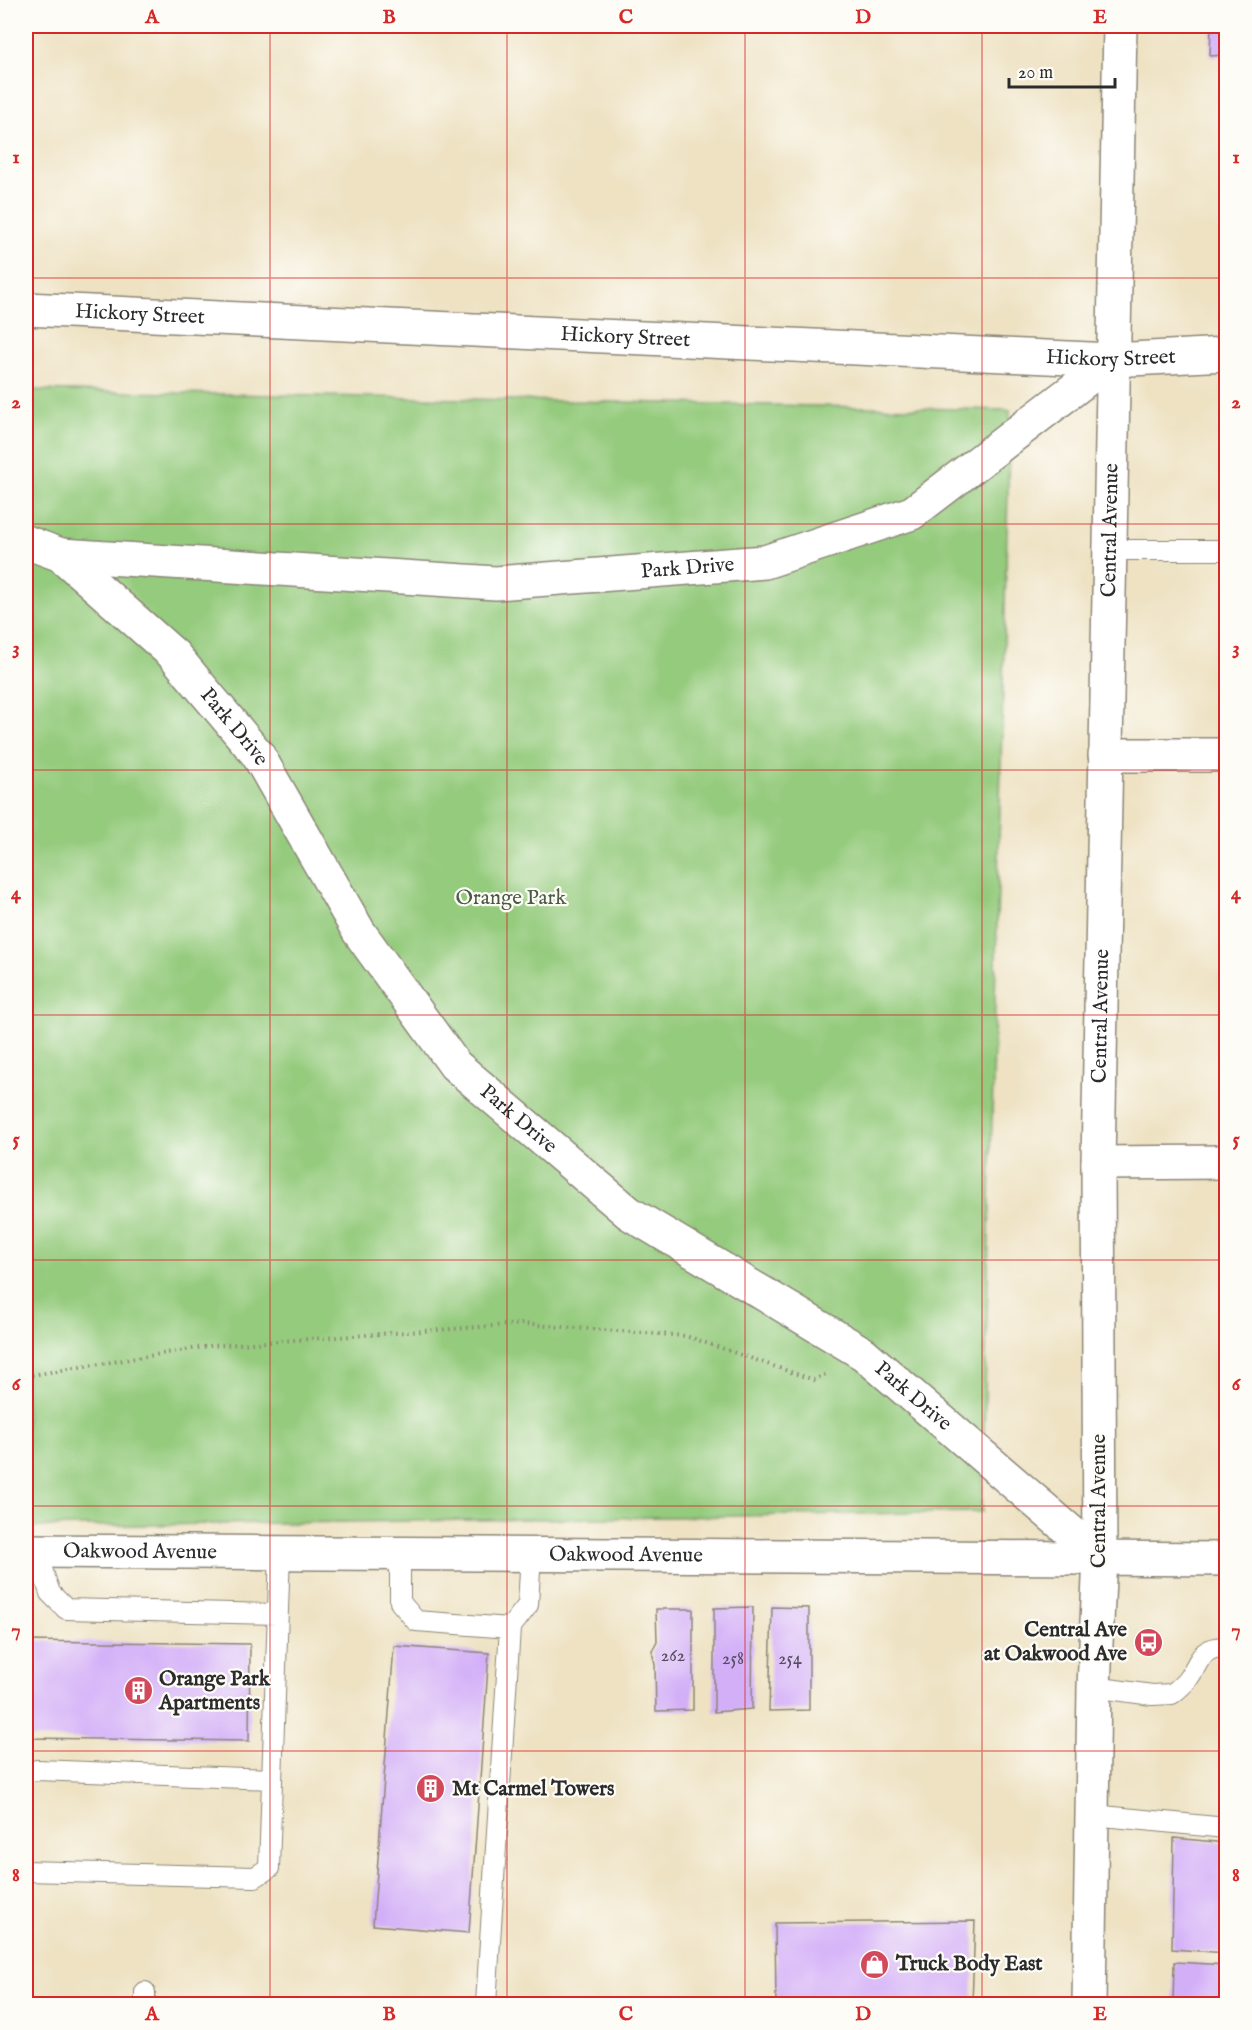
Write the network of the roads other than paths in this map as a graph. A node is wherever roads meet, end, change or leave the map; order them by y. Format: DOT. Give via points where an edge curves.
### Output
graph roads {
  1 [pos="1120,26"];
  2 [pos="26,309"];
  3 [pos="1227,354"];
  4 [pos="1112,360"];
  5 [pos="26,542"];
  6 [pos="1109,550"];
  7 [pos="1227,550"];
  8 [pos="61,555"];
  9 [pos="1105,755"];
  10 [pos="1227,755"];
  11 [pos="1227,1162"];
  12 [pos="1098,1163"];
  13 [pos="31,1551"];
  14 [pos="280,1552"];
  15 [pos="400,1552"];
  16 [pos="531,1553"];
  17 [pos="1100,1557"];
  18 [pos="1227,1559"];
  19 [pos="276,1614"];
  20 [pos="510,1628"];
  21 [pos="1227,1647"];
  22 [pos="1094,1687"];
  23 [pos="26,1772"];
  24 [pos="272,1779"];
  25 [pos="1093,1815"];
  26 [pos="1227,1827"];
  27 [pos="26,1871"];
  28 [pos="486,2004"];
  29 [pos="1089,2004"];
  1 -- 4 [label="street, Central Avenue"];
  2 -- 4 [label="street, Hickory Street"];
  3 -- 4 [label="street, Hickory Street"];
  4 -- 6 [label="street, Central Avenue"];
  4 -- 8 [label="street, Park Drive" via="912,513 765,562 496,583"];
  5 -- 8 [label="street, Park Drive"];
  6 -- 7 [label="lane"];
  6 -- 9 [label="street, Central Avenue"];
  8 -- 17 [label="street, Park Drive" via="174,655 258,755 359,932 455,1065 629,1213 864,1354"];
  9 -- 10 [label="street"];
  9 -- 12 [label="street, Central Avenue"];
  11 -- 12 [label="street"];
  12 -- 17 [label="street, Central Avenue"];
  13 -- 14 [label="street, Oakwood Avenue"];
  13 -- 19 [label="lane" via="50,1593 66,1609"];
  14 -- 15 [label="street, Oakwood Avenue"];
  14 -- 19 [label="lane"];
  15 -- 16 [label="street, Oakwood Avenue"];
  15 -- 20 [label="lane" via="400,1602 416,1621"];
  16 -- 17 [label="street, Oakwood Avenue"];
  16 -- 20 [label="lane" via="528,1605"];
  17 -- 18 [label="street, Oakwood Avenue"];
  17 -- 22 [label="street, Central Avenue"];
  19 -- 24 [label="lane"];
  20 -- 28 [label="lane"];
  21 -- 22 [label="lane" via="1201,1655 1187,1680 1172,1694"];
  22 -- 25 [label="street, Central Avenue"];
  23 -- 24 [label="lane"];
  24 -- 27 [label="lane" via="269,1868 255,1877"];
  25 -- 26 [label="lane"];
  25 -- 29 [label="street, Central Avenue"];
}
